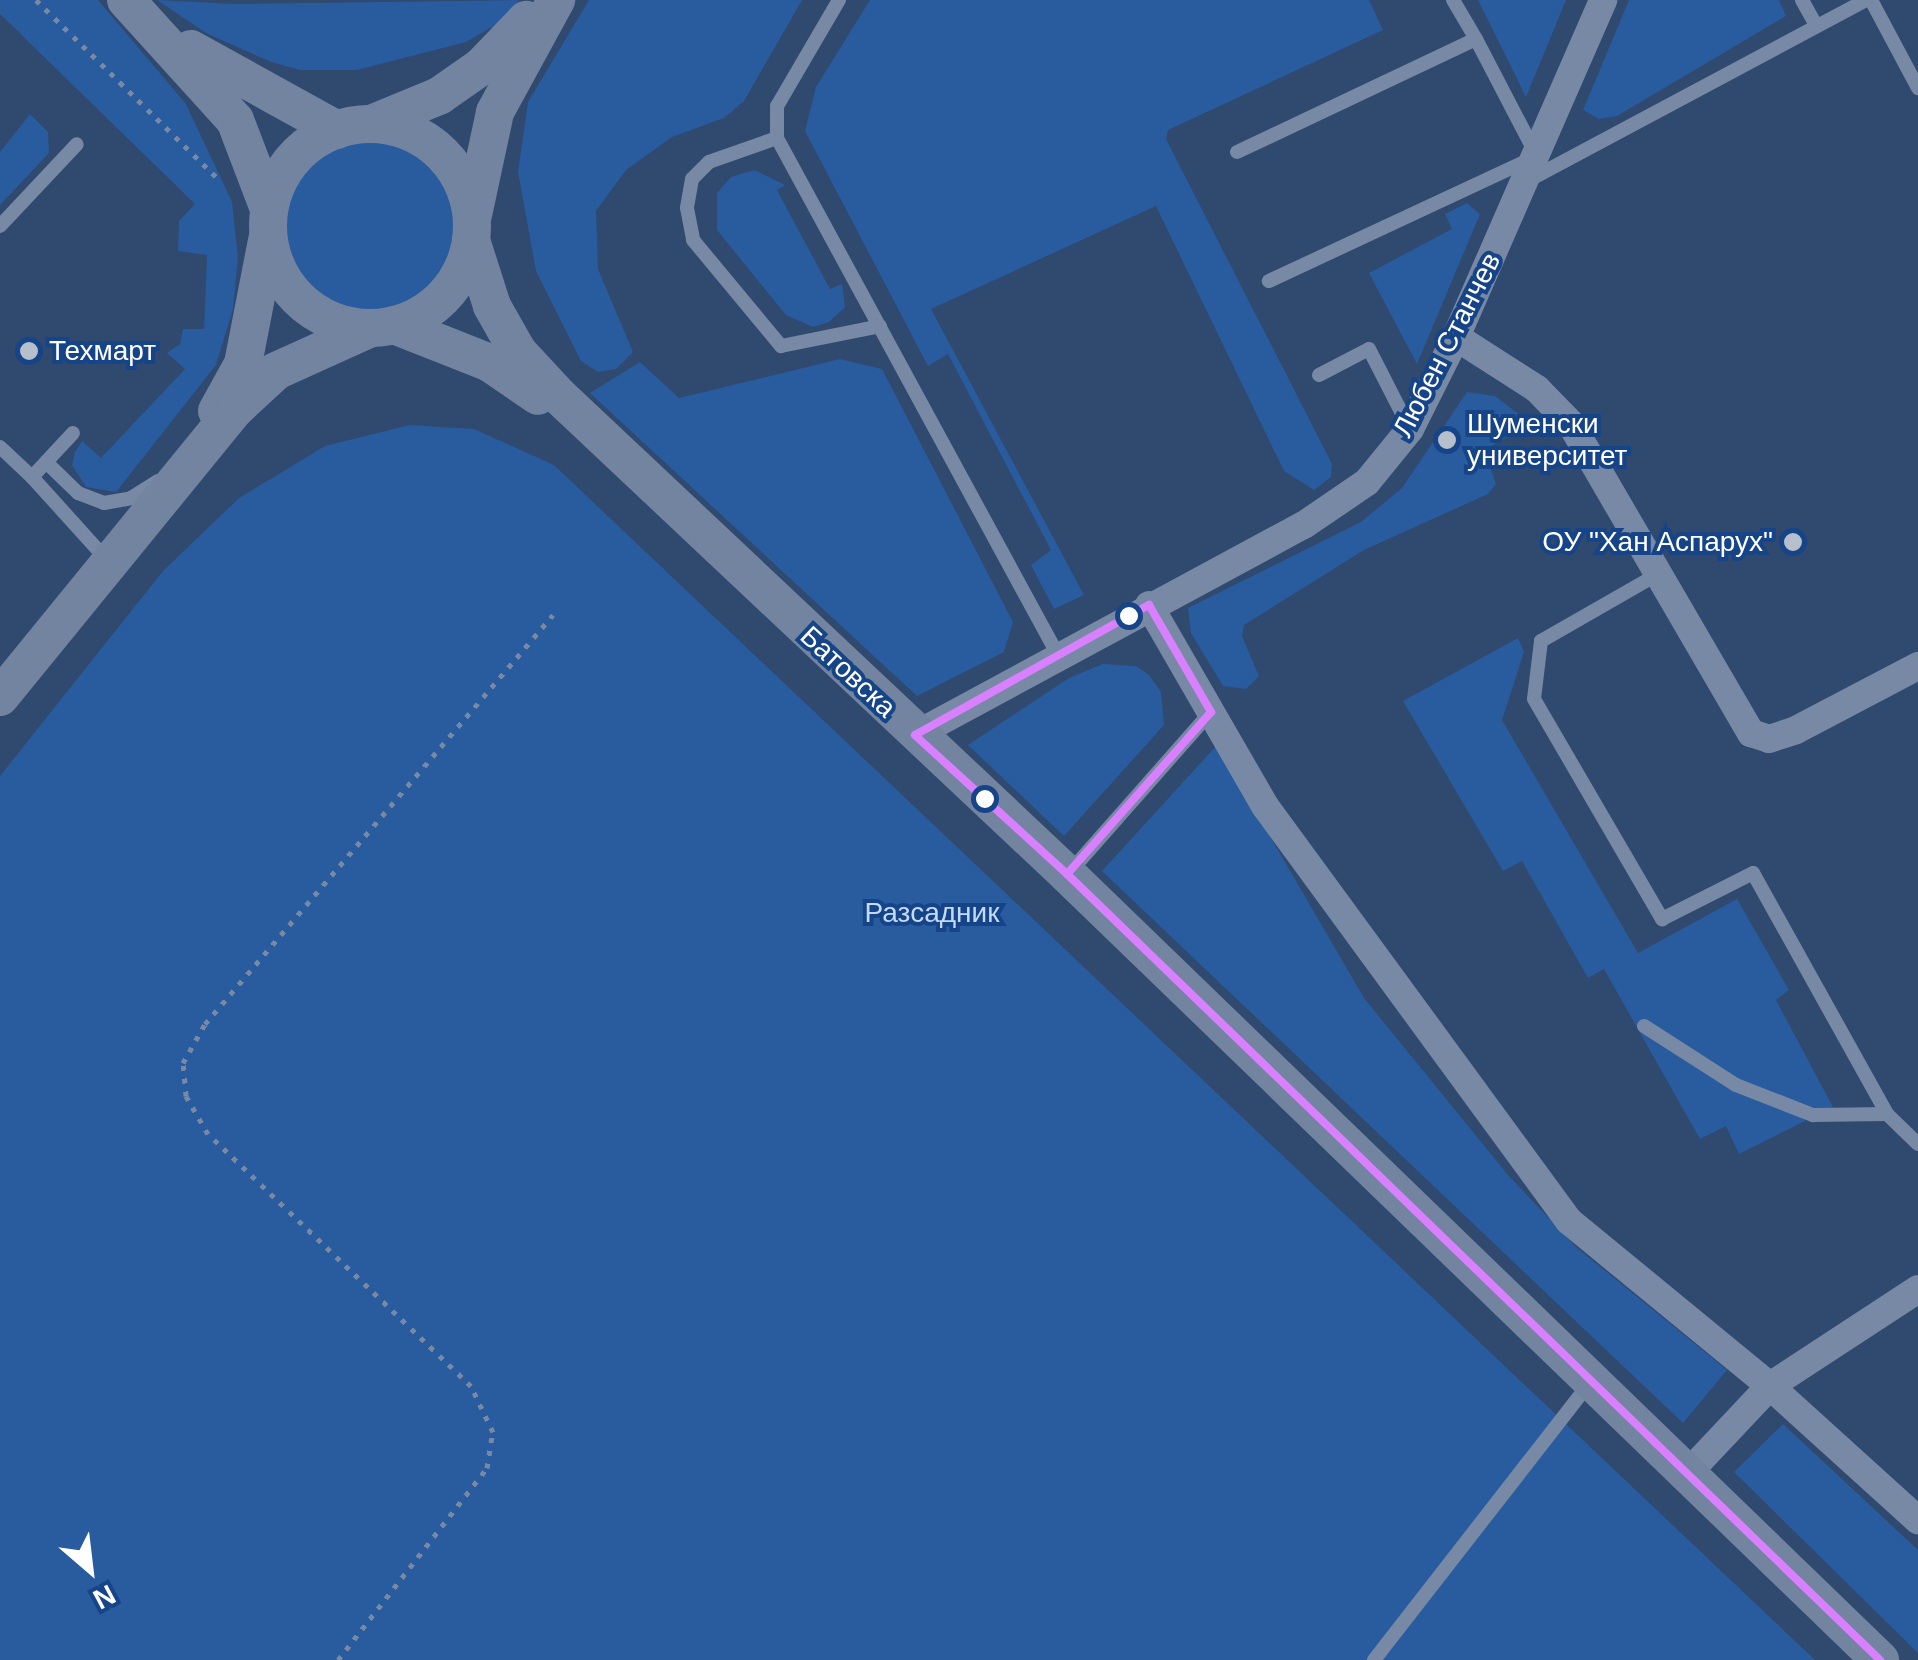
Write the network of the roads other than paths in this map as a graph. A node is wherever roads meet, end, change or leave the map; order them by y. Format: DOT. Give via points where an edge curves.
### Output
graph roads {
  1 [pos="545,0"];
  2 [pos="556,0"];
  3 [pos="839,0"];
  4 [pos="1453,0"];
  5 [pos="1603,0"];
  6 [pos="1802,0"];
  7 [pos="1868,0"];
  8 [pos="138,12"];
  9 [pos="1816,25"];
  10 [pos="1476,39"];
  11 [pos="1918,88"];
  12 [pos="352,128"];
  13 [pos="778,138"];
  14 [pos="77,144"];
  15 [pos="1237,152"];
  16 [pos="1537,156"];
  17 [pos="1524,183"];
  18 [pos="268,222"];
  19 [pos="0,226"];
  20 [pos="471,231"];
  21 [pos="1269,281"];
  22 [pos="880,326"];
  23 [pos="381,327"];
  24 [pos="1456,336"];
  25 [pos="1318,376"];
  26 [pos="1410,429"];
  27 [pos="73,433"];
  28 [pos="0,447"];
  29 [pos="196,448"];
  30 [pos="46,462"];
  31 [pos="639,474"];
  32 [pos="32,477"];
  33 [pos="106,559"];
  34 [pos="1658,574"];
  35 [pos="1149,605"];
  36 [pos="1058,655"];
  37 [pos="1918,666"];
  38 [pos="0,697"];
  39 [pos="1210,712"];
  40 [pos="915,735"];
  41 [pos="1068,874"];
  42 [pos="1644,1026"];
  43 [pos="1887,1114"];
  44 [pos="1918,1144"];
  45 [pos="1916,1292"];
  46 [pos="1593,1380"];
  47 [pos="1770,1386"];
  48 [pos="1689,1472"];
  49 [pos="1918,1520"];
  50 [pos="1374,1660"];
  51 [pos="1880,1660"];
  1 -- 12 [label="street" via="482,66 440,96"];
  2 -- 20 [label="street" via="495,112"];
  3 -- 13 [label="lane" via="777,106"];
  4 -- 10 [label="lane"];
  5 -- 16 [label="street, Любен Станчев"];
  6 -- 9 [label="lane"];
  7 -- 9 [label="lane"];
  7 -- 11 [label="lane"];
  8 -- 12 [label="street" via="272,99"];
  8 -- 18 [label="street" via="235,120"];
  9 -- 17 [label="lane"];
  10 -- 15 [label="lane"];
  10 -- 16 [label="lane"];
  12 -- 18 [label="street" via="292,160"];
  12 -- 20 [label="street" via="406,131 440,152 462,184"];
  13 -- 22 [label="lane"];
  13 -- 22 [label="lane" via="709,162 692,179 687,208 693,240 781,346"];
  14 -- 19 [label="lane"];
  16 -- 17 [label="street, Любен Станчев"];
  16 -- 21 [label="lane"];
  17 -- 24 [label="street, Любен Станчев"];
  18 -- 23 [label="street" via="281,278 300,301 325,318"];
  18 -- 29 [label="street" via="244,364"];
  20 -- 23 [label="street" via="446,294"];
  20 -- 31 [label="street, Батовска" via="492,306 518,352"];
  22 -- 36 [label="lane"];
  23 -- 29 [label="street" via="276,372"];
  23 -- 31 [label="street, Батовска" via="490,363"];
  24 -- 26 [label="street, Любен Станчев"];
  24 -- 34 [label="street" via="1537,389 1571,424"];
  25 -- 26 [label="lane" via="1369,349"];
  26 -- 35 [label="street, Любен Станчев" via="1367,482 1304,525"];
  27 -- 30 [label="lane"];
  28 -- 32 [label="lane"];
  29 -- 30 [label="lane" via="147,489 113,503 78,493"];
  29 -- 33 [label="street"];
  30 -- 32 [label="lane"];
  31 -- 40 [label="street, Батовска"];
  32 -- 33 [label="lane"];
  33 -- 38 [label="street"];
  34 -- 37 [label="street" via="1751,734 1769,739 1796,730"];
  34 -- 43 [label="lane" via="1541,641 1534,699 1662,919 1753,873"];
  35 -- 36 [label="street, Любен Станчев"];
  35 -- 39 [label="street"];
  36 -- 40 [label="street, Любен Станчев"];
  39 -- 41 [label="lane"];
  39 -- 47 [label="street" via="1310,870 1568,1221"];
  40 -- 41 [label="street, Батовска"];
  41 -- 46 [label="street, Батовска"];
  42 -- 43 [label="lane" via="1736,1085 1812,1114"];
  43 -- 44 [label="lane"];
  45 -- 47 [label="street"];
  46 -- 48 [label="street, Батовска"];
  46 -- 50 [label="lane"];
  47 -- 48 [label="street"];
  47 -- 49 [label="street"];
  48 -- 51 [label="street, Батовска"];
}
